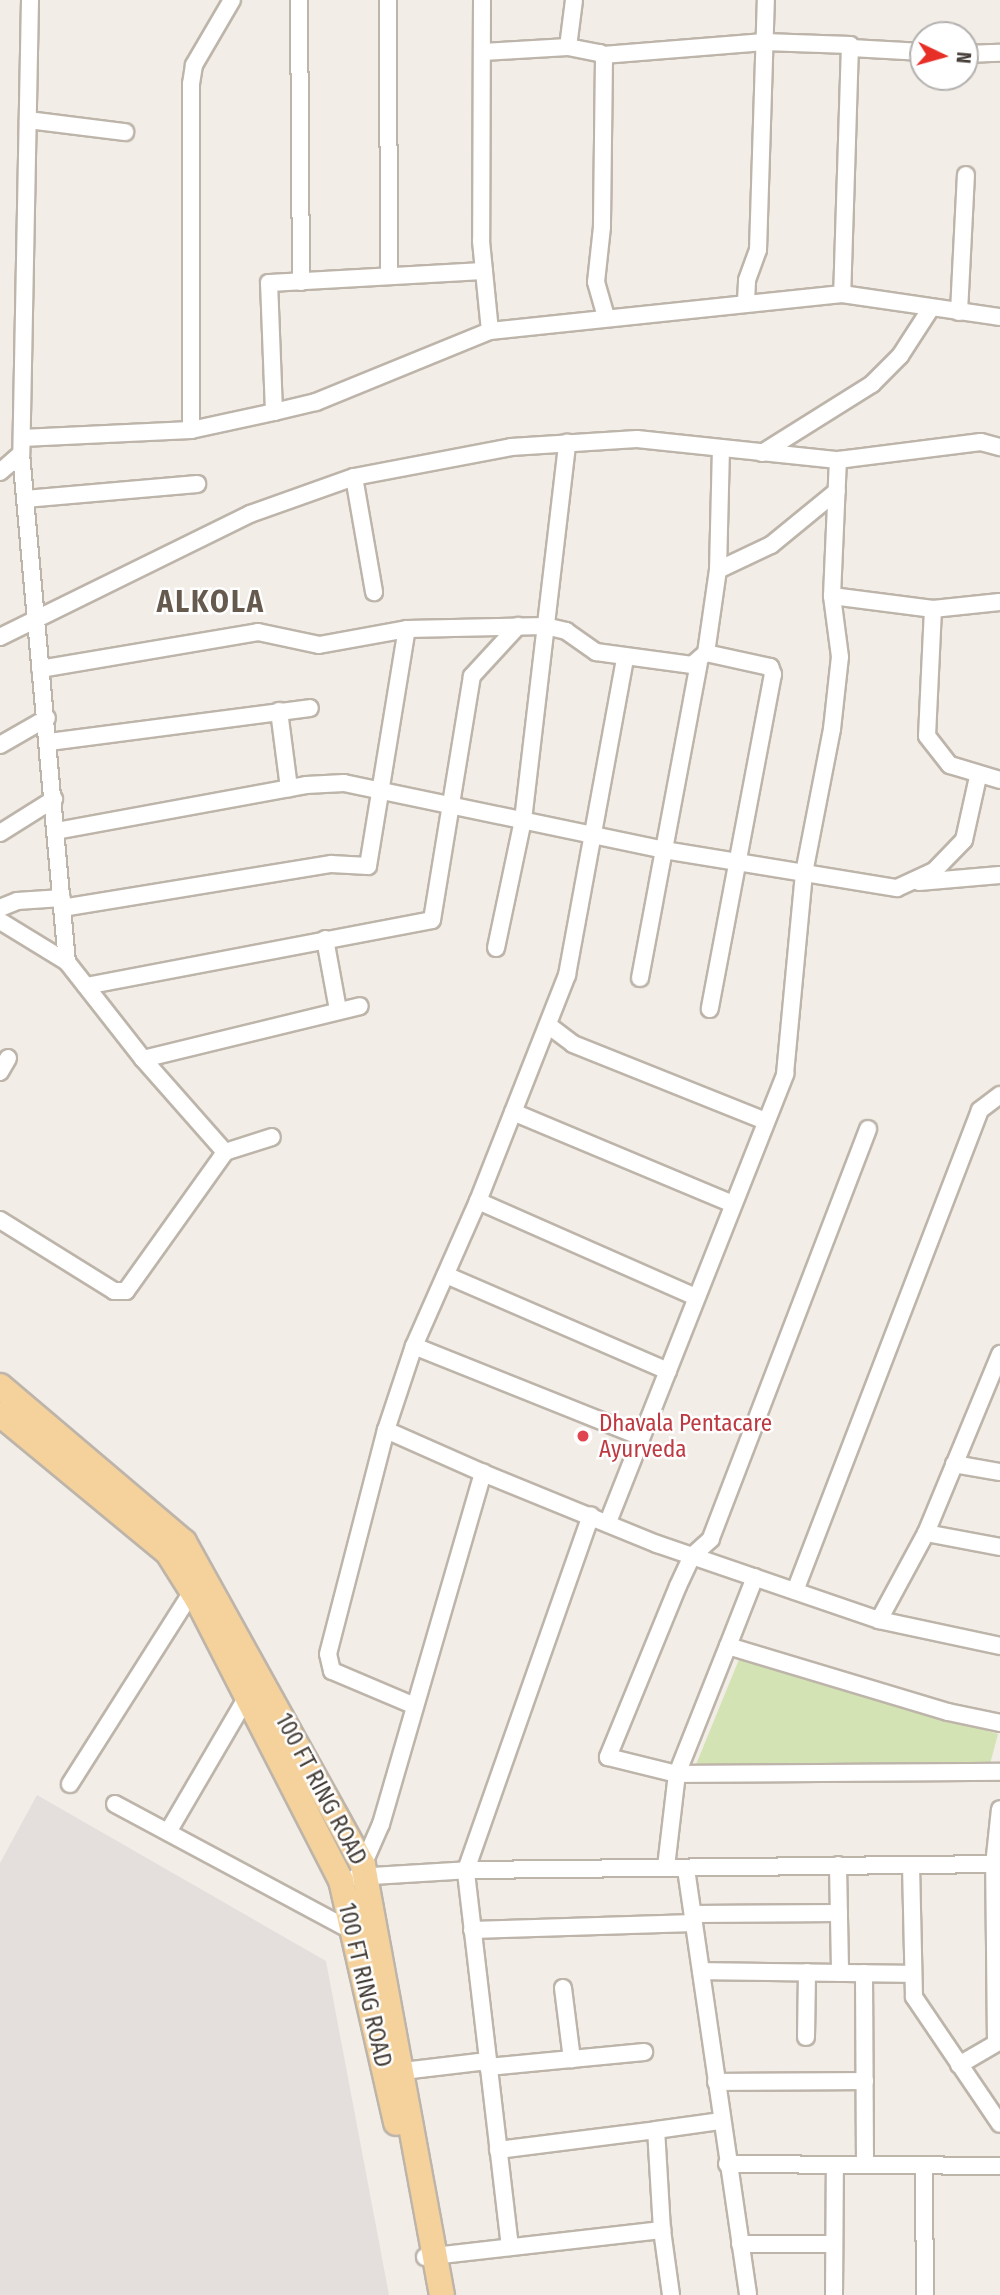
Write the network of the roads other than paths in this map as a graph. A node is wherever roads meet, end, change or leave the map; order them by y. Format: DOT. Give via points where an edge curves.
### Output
graph roads {
  1 [pos="30,0"];
  2 [pos="299,0"];
  3 [pos="388,0"];
  4 [pos="482,0"];
  5 [pos="574,0"];
  6 [pos="766,0"];
  7 [pos="227,3"];
  8 [pos="764,42"];
  9 [pos="568,47"];
  10 [pos="851,48"];
  11 [pos="909,51"];
  12 [pos="483,52"];
  13 [pos="1000,53"];
  14 [pos="979,54"];
  15 [pos="603,55"];
  16 [pos="29,120"];
  17 [pos="125,132"];
  18 [pos="966,174"];
  19 [pos="484,271"];
  20 [pos="389,275"];
  21 [pos="301,282"];
  22 [pos="842,294"];
  23 [pos="746,301"];
  24 [pos="931,308"];
  25 [pos="959,312"];
  26 [pos="1000,317"];
  27 [pos="606,318"];
  28 [pos="490,331"];
  29 [pos="274,412"];
  30 [pos="191,429"];
  31 [pos="567,443"];
  32 [pos="22,446"];
  33 [pos="1000,447"];
  34 [pos="721,448"];
  35 [pos="762,453"];
  36 [pos="838,460"];
  37 [pos="0,472"];
  38 [pos="354,477"];
  39 [pos="197,484"];
  40 [pos="837,491"];
  41 [pos="25,499"];
  42 [pos="718,570"];
  43 [pos="374,592"];
  44 [pos="832,596"];
  45 [pos="1000,602"];
  46 [pos="933,609"];
  47 [pos="33,619"];
  48 [pos="518,626"];
  49 [pos="545,626"];
  50 [pos="407,629"];
  51 [pos="0,637"];
  52 [pos="625,658"];
  53 [pos="703,658"];
  54 [pos="40,669"];
  55 [pos="310,708"];
  56 [pos="279,711"];
  57 [pos="47,718"];
  58 [pos="49,742"];
  59 [pos="0,744"];
  60 [pos="978,777"];
  61 [pos="1000,780"];
  62 [pos="289,789"];
  63 [pos="382,789"];
  64 [pos="54,799"];
  65 [pos="453,803"];
  66 [pos="523,820"];
  67 [pos="56,831"];
  68 [pos="0,833"];
  69 [pos="593,835"];
  70 [pos="664,850"];
  71 [pos="736,862"];
  72 [pos="804,873"];
  73 [pos="1000,875"];
  74 [pos="919,882"];
  75 [pos="62,903"];
  76 [pos="0,908"];
  77 [pos="0,921"];
  78 [pos="325,939"];
  79 [pos="496,948"];
  80 [pos="67,962"];
  81 [pos="639,978"];
  82 [pos="86,986"];
  83 [pos="360,1006"];
  84 [pos="710,1009"];
  85 [pos="338,1010"];
  86 [pos="548,1025"];
  87 [pos="143,1059"];
  88 [pos="1000,1095"];
  89 [pos="513,1112"];
  90 [pos="765,1121"];
  91 [pos="868,1129"];
  92 [pos="272,1137"];
  93 [pos="225,1152"];
  94 [pos="478,1201"];
  95 [pos="733,1204"];
  96 [pos="0,1220"];
  97 [pos="446,1275"];
  98 [pos="696,1297"];
  99 [pos="414,1346"];
  100 [pos="1000,1354"];
  101 [pos="668,1371"];
  102 [pos="0,1386"];
  103 [pos="983,1392"];
  104 [pos="1000,1395"];
  105 [pos="0,1414"];
  106 [pos="386,1430"];
  107 [pos="642,1437"];
  108 [pos="954,1464"];
  109 [pos="1000,1472"];
  110 [pos="483,1473"];
  111 [pos="591,1515"];
  112 [pos="608,1522"];
  113 [pos="926,1534"];
  114 [pos="1000,1547"];
  115 [pos="692,1556"];
  116 [pos="755,1577"];
  117 [pos="794,1591"];
  118 [pos="192,1592"];
  119 [pos="879,1620"];
  120 [pos="728,1646"];
  121 [pos="1000,1646"];
  122 [pos="247,1697"];
  123 [pos="415,1706"];
  124 [pos="1000,1723"];
  125 [pos="1000,1772"];
  126 [pos="677,1774"];
  127 [pos="70,1784"];
  128 [pos="115,1804"];
  129 [pos="1000,1809"];
  130 [pos="168,1832"];
  131 [pos="838,1865"];
  132 [pos="911,1865"];
  133 [pos="997,1865"];
  134 [pos="666,1867"];
  135 [pos="686,1869"];
  136 [pos="364,1870"];
  137 [pos="467,1870"];
  138 [pos="341,1880"];
  139 [pos="839,1913"];
  140 [pos="694,1918"];
  141 [pos="471,1930"];
  142 [pos="354,1932"];
  143 [pos="997,1952"];
  144 [pos="701,1970"];
  145 [pos="807,1972"];
  146 [pos="840,1973"];
  147 [pos="864,1973"];
  148 [pos="913,1974"];
  149 [pos="563,1988"];
  150 [pos="806,2037"];
  151 [pos="998,2042"];
  152 [pos="644,2052"];
  153 [pos="572,2059"];
  154 [pos="488,2064"];
  155 [pos="959,2065"];
  156 [pos="403,2071"];
  157 [pos="865,2081"];
  158 [pos="716,2082"];
  159 [pos="721,2121"];
  160 [pos="1000,2124"];
  161 [pos="656,2130"];
  162 [pos="498,2150"];
  163 [pos="727,2164"];
  164 [pos="835,2165"];
  165 [pos="865,2165"];
  166 [pos="924,2166"];
  167 [pos="1000,2166"];
  168 [pos="662,2230"];
  169 [pos="740,2244"];
  170 [pos="834,2244"];
  171 [pos="510,2247"];
  172 [pos="431,2257"];
  173 [pos="432,2295"];
  174 [pos="442,2295"];
  175 [pos="671,2295"];
  176 [pos="748,2295"];
  177 [pos="834,2295"];
  178 [pos="925,2295"];
  1 -- 16 [label="street"];
  2 -- 21 [label="street"];
  3 -- 20 [label="street"];
  4 -- 12 [label="street"];
  5 -- 9 [label="street"];
  6 -- 8 [label="street"];
  7 -- 30 [label="street" via="194,65 191,84"];
  8 -- 10 [label="street" via="848,43"];
  8 -- 15 [label="street"];
  8 -- 23 [label="street" via="758,250 747,280"];
  9 -- 12 [label="street"];
  9 -- 15 [label="street"];
  10 -- 11 [label="street"];
  10 -- 22 [label="street"];
  12 -- 19 [label="street"];
  13 -- 14 [label="street"];
  15 -- 27 [label="street" via="602,227 596,274"];
  16 -- 17 [label="street"];
  16 -- 32 [label="street"];
  18 -- 25 [label="street"];
  19 -- 20 [label="street"];
  19 -- 28 [label="street"];
  20 -- 21 [label="street"];
  21 -- 29 [label="street" via="269,284"];
  22 -- 23 [label="street"];
  22 -- 24 [label="street"];
  23 -- 27 [label="street"];
  24 -- 25 [label="street"];
  24 -- 35 [label="street" via="900,356 872,384"];
  25 -- 26 [label="street"];
  27 -- 28 [label="street"];
  28 -- 29 [label="street" via="316,402"];
  29 -- 30 [label="street"];
  30 -- 32 [label="street"];
  31 -- 34 [label="street" via="637,439"];
  31 -- 38 [label="street" via="511,447"];
  31 -- 49 [label="street"];
  32 -- 37 [label="street"];
  32 -- 41 [label="street"];
  33 -- 36 [label="street" via="981,442"];
  34 -- 35 [label="street"];
  34 -- 42 [label="street"];
  35 -- 36 [label="street"];
  36 -- 40 [label="street"];
  38 -- 43 [label="street"];
  38 -- 47 [label="street" via="250,514"];
  39 -- 41 [label="street"];
  40 -- 42 [label="street" via="771,545"];
  40 -- 44 [label="street"];
  41 -- 47 [label="street"];
  42 -- 53 [label="street"];
  44 -- 46 [label="street"];
  44 -- 72 [label="street" via="840,657 832,729"];
  45 -- 46 [label="street"];
  46 -- 60 [label="street" via="927,736 950,765"];
  47 -- 51 [label="street"];
  47 -- 54 [label="street"];
  48 -- 49 [label="street"];
  48 -- 50 [label="street"];
  48 -- 65 [label="street" via="472,676"];
  49 -- 52 [label="street" via="566,631 590,650"];
  49 -- 66 [label="street"];
  50 -- 54 [label="street" via="319,645 258,632"];
  50 -- 63 [label="street"];
  52 -- 53 [label="street"];
  52 -- 69 [label="street"];
  53 -- 70 [label="street"];
  53 -- 71 [label="street" via="773,669"];
  54 -- 57 [label="street"];
  55 -- 56 [label="street"];
  56 -- 58 [label="street"];
  56 -- 62 [label="street"];
  57 -- 58 [label="street"];
  57 -- 59 [label="street"];
  58 -- 64 [label="street"];
  60 -- 61 [label="street"];
  60 -- 74 [label="street" via="964,840"];
  62 -- 63 [label="street" via="344,783"];
  62 -- 67 [label="street"];
  63 -- 65 [label="street"];
  63 -- 75 [label="street" via="368,866 331,864"];
  64 -- 67 [label="street"];
  64 -- 68 [label="street"];
  65 -- 66 [label="street"];
  65 -- 78 [label="street" via="432,920"];
  66 -- 69 [label="street"];
  66 -- 79 [label="street"];
  67 -- 75 [label="street"];
  69 -- 70 [label="street"];
  69 -- 86 [label="street" via="572,959"];
  70 -- 71 [label="street"];
  70 -- 81 [label="street"];
  71 -- 72 [label="street"];
  71 -- 84 [label="street"];
  72 -- 74 [label="street" via="886,888"];
  72 -- 90 [label="street" via="785,1074"];
  73 -- 74 [label="street"];
  75 -- 76 [label="street" via="17,901"];
  75 -- 80 [label="street"];
  77 -- 80 [label="street"];
  78 -- 82 [label="street"];
  78 -- 85 [label="street"];
  80 -- 82 [label="street"];
  82 -- 87 [label="street"];
  83 -- 85 [label="street"];
  85 -- 87 [label="street"];
  86 -- 89 [label="street"];
  86 -- 90 [label="street" via="573,1044"];
  87 -- 93 [label="street"];
  88 -- 117 [label="street" via="980,1110"];
  89 -- 94 [label="street"];
  89 -- 95 [label="street"];
  90 -- 95 [label="street"];
  91 -- 115 [label="street" via="711,1539"];
  92 -- 93 [label="street"];
  93 -- 96 [label="street" via="126,1291 114,1291"];
  94 -- 97 [label="street"];
  94 -- 98 [label="street"];
  95 -- 98 [label="street"];
  97 -- 99 [label="street"];
  97 -- 101 [label="street"];
  98 -- 101 [label="street"];
  99 -- 106 [label="street"];
  99 -- 107 [label="street"];
  100 -- 103 [label="street"];
  101 -- 107 [label="street"];
  102 -- 136 [label="main road, 100 FT RING ROAD" via="184,1542"];
  103 -- 104 [label="street"];
  103 -- 108 [label="street"];
  105 -- 118 [label="main road, 100 FT RING ROAD" via="168,1553"];
  106 -- 110 [label="street"];
  106 -- 123 [label="street" via="327,1661 332,1671"];
  107 -- 112 [label="street"];
  108 -- 109 [label="street"];
  108 -- 113 [label="street"];
  110 -- 111 [label="street"];
  110 -- 123 [label="street"];
  111 -- 112 [label="street"];
  111 -- 137 [label="street"];
  112 -- 115 [label="street"];
  113 -- 114 [label="street"];
  113 -- 119 [label="street"];
  115 -- 116 [label="street"];
  115 -- 126 [label="street" via="608,1757"];
  116 -- 117 [label="street"];
  116 -- 120 [label="street"];
  117 -- 119 [label="street"];
  118 -- 122 [label="main road, 100 FT RING ROAD"];
  118 -- 127 [label="street"];
  119 -- 121 [label="street"];
  120 -- 124 [label="street" via="948,1712"];
  120 -- 126 [label="street"];
  122 -- 130 [label="street"];
  122 -- 138 [label="main road, 100 FT RING ROAD"];
  123 -- 136 [label="street"];
  125 -- 126 [label="street"];
  126 -- 134 [label="street"];
  128 -- 130 [label="street"];
  129 -- 133 [label="street"];
  130 -- 142 [label="street"];
  131 -- 132 [label="street"];
  131 -- 135 [label="street"];
  131 -- 139 [label="street"];
  132 -- 133 [label="street"];
  132 -- 148 [label="street"];
  133 -- 143 [label="street"];
  134 -- 135 [label="street"];
  134 -- 137 [label="street"];
  135 -- 140 [label="street"];
  136 -- 137 [label="street"];
  136 -- 138 [label="street"];
  136 -- 156 [label="main road, 100 FT RING ROAD"];
  137 -- 141 [label="street"];
  138 -- 142 [label="main road, 100 FT RING ROAD"];
  139 -- 140 [label="street"];
  139 -- 146 [label="street"];
  140 -- 141 [label="street"];
  140 -- 144 [label="street"];
  141 -- 154 [label="street"];
  142 -- 172 [label="main road, 100 FT RING ROAD"];
  143 -- 151 [label="street"];
  144 -- 145 [label="street"];
  144 -- 158 [label="street"];
  145 -- 146 [label="street"];
  145 -- 150 [label="street"];
  146 -- 147 [label="street"];
  147 -- 148 [label="street"];
  147 -- 157 [label="street"];
  148 -- 155 [label="street" via="914,1997"];
  149 -- 153 [label="street"];
  151 -- 155 [label="street"];
  152 -- 153 [label="street"];
  153 -- 154 [label="street"];
  154 -- 156 [label="street"];
  154 -- 162 [label="street"];
  155 -- 160 [label="street"];
  156 -- 172 [label="main road, 100 FT RING ROAD"];
  157 -- 158 [label="street"];
  157 -- 165 [label="street"];
  158 -- 159 [label="street"];
  159 -- 161 [label="street"];
  159 -- 163 [label="street"];
  161 -- 162 [label="street"];
  161 -- 168 [label="street"];
  162 -- 171 [label="street"];
  163 -- 164 [label="street"];
  163 -- 169 [label="street"];
  164 -- 165 [label="street"];
  164 -- 170 [label="street"];
  165 -- 166 [label="street"];
  166 -- 167 [label="street"];
  166 -- 178 [label="street"];
  168 -- 171 [label="street"];
  168 -- 175 [label="street"];
  169 -- 170 [label="street"];
  169 -- 176 [label="street"];
  170 -- 177 [label="street"];
  171 -- 172 [label="street"];
  172 -- 173 [label="main road, 100 FT RING ROAD"];
  172 -- 174 [label="main road, 100 FT RING ROAD"];
}
